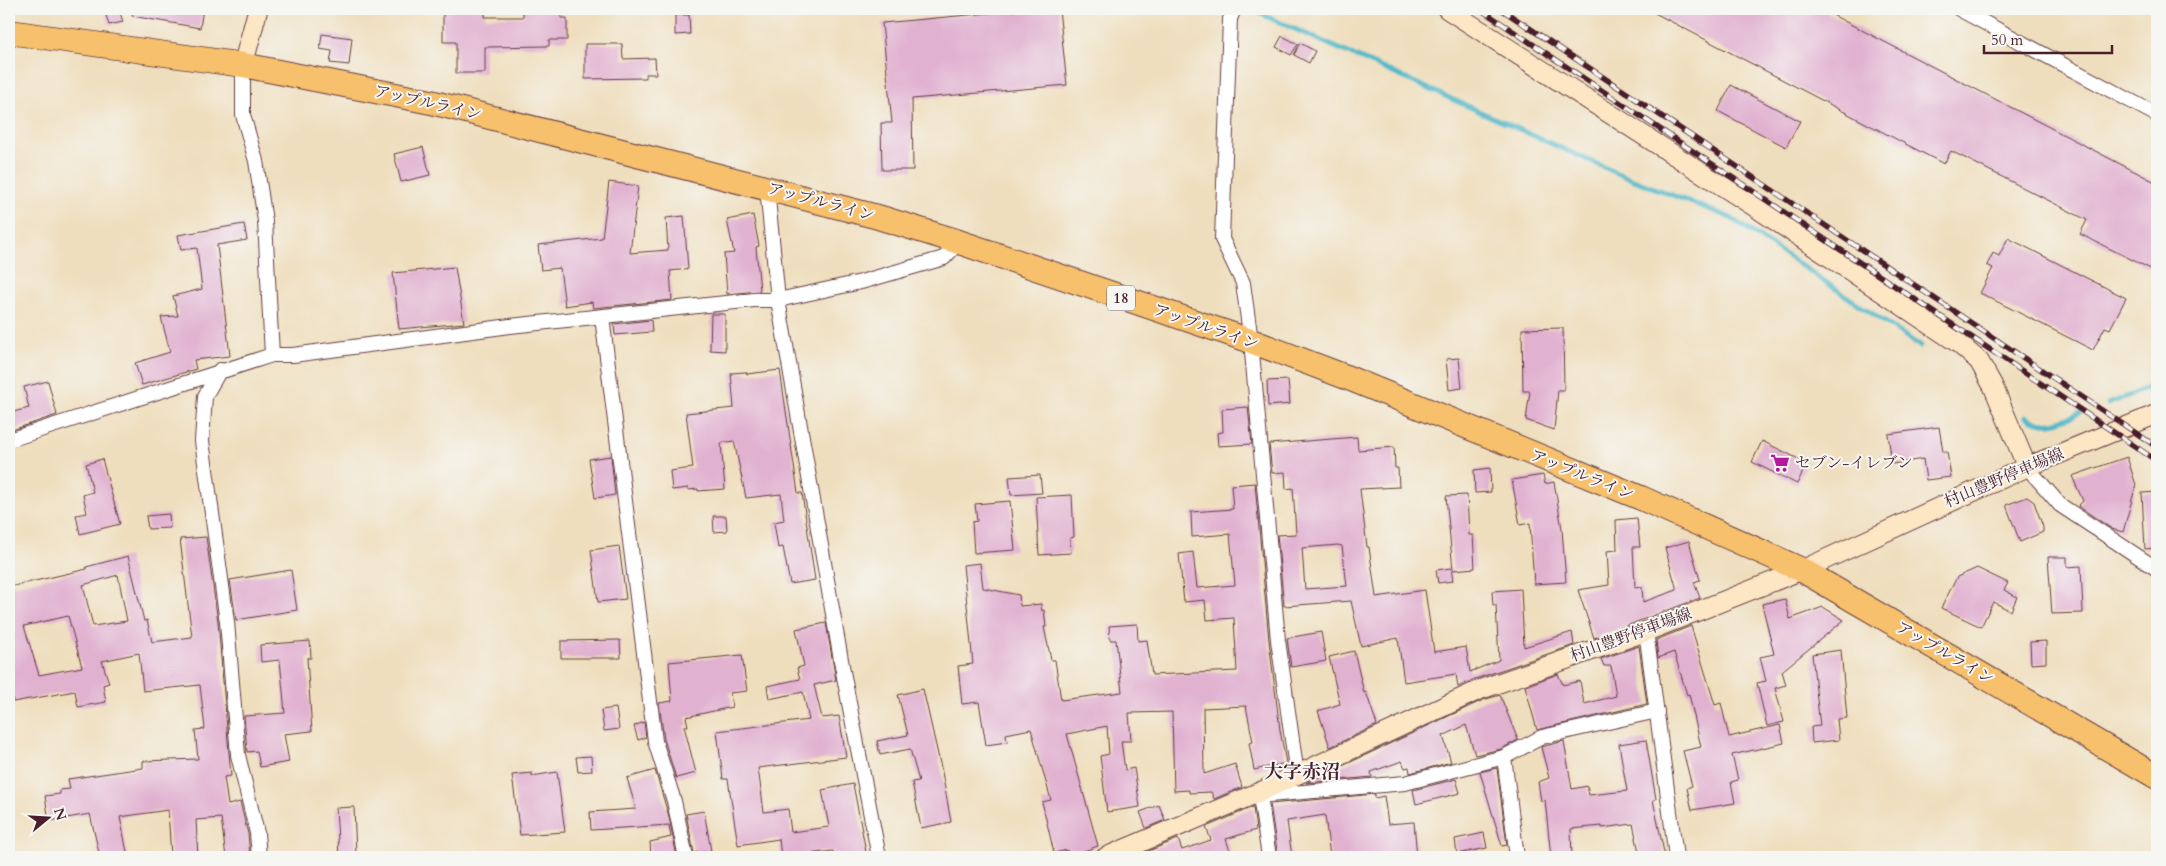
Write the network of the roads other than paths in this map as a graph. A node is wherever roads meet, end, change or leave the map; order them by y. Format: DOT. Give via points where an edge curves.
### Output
graph roads {
  1 [pos="258,9"];
  2 [pos="1234,9"];
  3 [pos="1447,9"];
  4 [pos="1960,9"];
  5 [pos="9,32"];
  6 [pos="243,65"];
  7 [pos="2157,115"];
  8 [pos="767,188"];
  9 [pos="959,242"];
  10 [pos="778,300"];
  11 [pos="602,317"];
  12 [pos="1251,341"];
  13 [pos="272,355"];
  14 [pos="220,370"];
  15 [pos="2157,414"];
  16 [pos="9,440"];
  17 [pos="2027,468"];
  18 [pos="2157,569"];
  19 [pos="1802,570"];
  20 [pos="1646,631"];
  21 [pos="1656,711"];
  22 [pos="1504,757"];
  23 [pos="1297,775"];
  24 [pos="2157,777"];
  25 [pos="1254,796"];
  26 [pos="259,857"];
  27 [pos="686,857"];
  28 [pos="879,857"];
  29 [pos="1106,857"];
  30 [pos="1269,857"];
  31 [pos="1517,857"];
  32 [pos="1676,857"];
  1 -- 6 [label="main road"];
  2 -- 12 [label="street" via="1230,18 1222,239 1243,283"];
  3 -- 17 [label="main road" via="1958,343 1978,361 1994,386"];
  4 -- 7 [label="street"];
  5 -- 6 [label="highway, アップルライン / 18"];
  6 -- 8 [label="highway, アップルライン / 18" via="431,102"];
  6 -- 13 [label="street" via="243,115 256,161 265,222"];
  8 -- 9 [label="highway, アップルライン / 18"];
  8 -- 10 [label="street"];
  9 -- 10 [label="street" via="944,258 861,282"];
  9 -- 12 [label="highway, アップルライン / 18"];
  10 -- 11 [label="street"];
  10 -- 28 [label="street"];
  11 -- 13 [label="street"];
  11 -- 27 [label="street" via="656,740"];
  12 -- 19 [label="highway, アップルライン / 18" via="1640,498"];
  12 -- 23 [label="street" via="1278,640"];
  13 -- 14 [label="street"];
  14 -- 16 [label="street"];
  14 -- 26 [label="street" via="205,396 202,441 227,622 238,755 257,833"];
  15 -- 17 [label="main road, 村山豊野停車場線"];
  17 -- 18 [label="street" via="2060,505"];
  17 -- 19 [label="main road, 村山豊野停車場線"];
  19 -- 20 [label="main road, 村山豊野停車場線"];
  19 -- 24 [label="highway, アップルライン / 18"];
  20 -- 21 [label="street"];
  20 -- 23 [label="main road, 村山豊野停車場線" via="1479,690"];
  21 -- 22 [label="street" via="1542,737"];
  21 -- 32 [label="street"];
  22 -- 25 [label="street" via="1405,783"];
  22 -- 31 [label="street"];
  23 -- 25 [label="main road, 村山豊野停車場線"];
  25 -- 29 [label="main road, 村山豊野停車場線"];
  25 -- 30 [label="street"];
}
